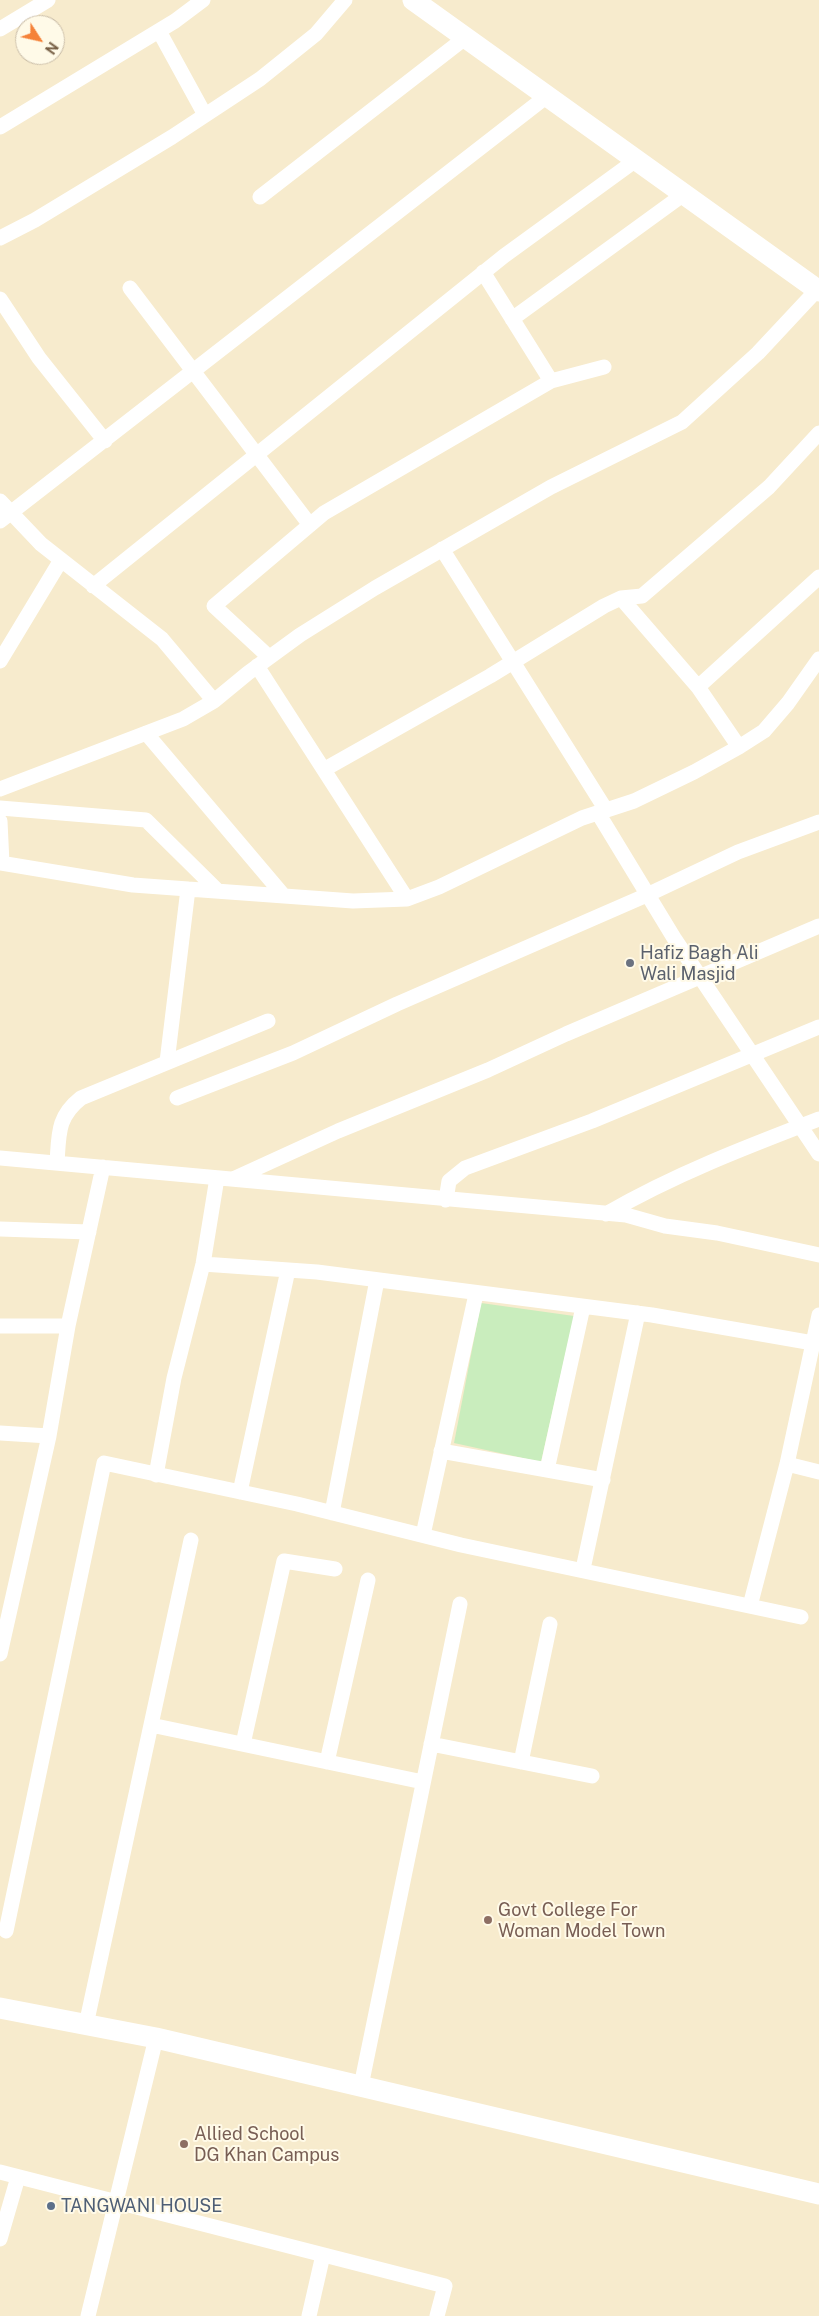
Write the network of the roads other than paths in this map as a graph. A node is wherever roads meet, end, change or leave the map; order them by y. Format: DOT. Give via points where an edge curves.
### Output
graph roads {
  1 [pos="48,0"];
  2 [pos="203,0"];
  3 [pos="345,0"];
  4 [pos="424,3"];
  5 [pos="0,29"];
  6 [pos="159,31"];
  7 [pos="465,38"];
  8 [pos="547,96"];
  9 [pos="205,115"];
  10 [pos="0,127"];
  11 [pos="636,160"];
  12 [pos="684,194"];
  13 [pos="260,197"];
  14 [pos="1,239"];
  15 [pos="483,272"];
  16 [pos="130,288"];
  17 [pos="818,290"];
  18 [pos="0,299"];
  19 [pos="512,319"];
  20 [pos="604,368"];
  21 [pos="192,372"];
  22 [pos="551,381"];
  23 [pos="819,433"];
  24 [pos="105,440"];
  25 [pos="256,455"];
  26 [pos="0,501"];
  27 [pos="6,517"];
  28 [pos="310,525"];
  29 [pos="442,550"];
  30 [pos="61,560"];
  31 [pos="819,577"];
  32 [pos="93,586"];
  33 [pos="620,598"];
  34 [pos="819,658"];
  35 [pos="0,660"];
  36 [pos="514,661"];
  37 [pos="263,662"];
  38 [pos="698,687"];
  39 [pos="214,701"];
  40 [pos="146,733"];
  41 [pos="739,746"];
  42 [pos="325,769"];
  43 [pos="0,788"];
  44 [pos="0,808"];
  45 [pos="602,812"];
  46 [pos="0,821"];
  47 [pos="819,822"];
  48 [pos="1,863"];
  49 [pos="188,889"];
  50 [pos="218,892"];
  51 [pos="647,895"];
  52 [pos="284,896"];
  53 [pos="407,899"];
  54 [pos="819,926"];
  55 [pos="700,976"];
  56 [pos="268,1021"];
  57 [pos="819,1027"];
  58 [pos="752,1054"];
  59 [pos="166,1062"];
  60 [pos="177,1098"];
  61 [pos="819,1119"];
  62 [pos="801,1126"];
  63 [pos="819,1154"];
  64 [pos="0,1158"];
  65 [pos="57,1163"];
  66 [pos="104,1167"];
  67 [pos="225,1179"];
  68 [pos="446,1200"];
  69 [pos="605,1214"];
  70 [pos="0,1229"];
  71 [pos="89,1232"];
  72 [pos="819,1255"];
  73 [pos="203,1264"];
  74 [pos="288,1270"];
  75 [pos="377,1280"];
  76 [pos="476,1294"];
  77 [pos="583,1307"];
  78 [pos="638,1313"];
  79 [pos="819,1315"];
  80 [pos="0,1326"];
  81 [pos="68,1326"];
  82 [pos="813,1343"];
  83 [pos="0,1433"];
  84 [pos="49,1436"];
  85 [pos="442,1451"];
  86 [pos="787,1464"];
  87 [pos="547,1470"];
  88 [pos="819,1472"];
  89 [pos="156,1475"];
  90 [pos="603,1480"];
  91 [pos="240,1492"];
  92 [pos="332,1512"];
  93 [pos="423,1535"];
  94 [pos="190,1540"];
  95 [pos="334,1569"];
  96 [pos="584,1569"];
  97 [pos="368,1580"];
  98 [pos="460,1604"];
  99 [pos="750,1606"];
  100 [pos="800,1617"];
  101 [pos="550,1624"];
  102 [pos="0,1654"];
  103 [pos="151,1725"];
  104 [pos="243,1744"];
  105 [pos="431,1744"];
  106 [pos="327,1762"];
  107 [pos="521,1762"];
  108 [pos="592,1776"];
  109 [pos="423,1782"];
  110 [pos="6,1931"];
  111 [pos="0,2008"];
  112 [pos="86,2025"];
  113 [pos="156,2038"];
  114 [pos="361,2086"];
  115 [pos="0,2172"];
  116 [pos="18,2177"];
  117 [pos="819,2194"];
  118 [pos="116,2203"];
  119 [pos="0,2239"];
  120 [pos="323,2255"];
  121 [pos="90,2315"];
  122 [pos="310,2316"];
  123 [pos="437,2316"];
  1 -- 5 [label="street"];
  2 -- 6 [label="street"];
  3 -- 9 [label="street" via="316,34 260,79"];
  4 -- 7 [label="street"];
  6 -- 9 [label="street"];
  6 -- 10 [label="street"];
  7 -- 8 [label="street"];
  7 -- 13 [label="street"];
  8 -- 11 [label="street"];
  8 -- 21 [label="street"];
  9 -- 14 [label="street"];
  11 -- 12 [label="street"];
  11 -- 15 [label="street"];
  12 -- 17 [label="street"];
  12 -- 19 [label="street"];
  15 -- 19 [label="street"];
  15 -- 25 [label="street"];
  16 -- 21 [label="street"];
  17 -- 29 [label="street" via="758,353 682,422 551,488"];
  18 -- 24 [label="street" via="39,358"];
  19 -- 22 [label="street"];
  20 -- 22 [label="street"];
  21 -- 24 [label="street"];
  21 -- 25 [label="street"];
  22 -- 28 [label="street" via="378,480"];
  23 -- 33 [label="street" via="770,487 642,596"];
  24 -- 27 [label="street"];
  25 -- 28 [label="street"];
  25 -- 32 [label="street"];
  26 -- 27 [label="street"];
  27 -- 30 [label="street"];
  28 -- 37 [label="street" via="214,606"];
  29 -- 36 [label="street"];
  29 -- 37 [label="street" via="366,594"];
  30 -- 32 [label="street"];
  30 -- 35 [label="street"];
  31 -- 38 [label="street"];
  32 -- 39 [label="street" via="162,639"];
  33 -- 36 [label="street"];
  33 -- 38 [label="street"];
  34 -- 41 [label="street" via="764,731"];
  36 -- 42 [label="street"];
  36 -- 45 [label="street"];
  37 -- 39 [label="street"];
  37 -- 42 [label="street"];
  38 -- 41 [label="street"];
  39 -- 40 [label="street" via="183,719"];
  40 -- 43 [label="street"];
  40 -- 52 [label="street"];
  41 -- 45 [label="street" via="643,797"];
  42 -- 53 [label="street"];
  44 -- 50 [label="street" via="146,820"];
  45 -- 51 [label="street"];
  45 -- 53 [label="street" via="582,818 439,887"];
  46 -- 48 [label="street"];
  47 -- 51 [label="street" via="738,852"];
  48 -- 49 [label="street" via="133,884"];
  49 -- 50 [label="street"];
  49 -- 59 [label="street"];
  50 -- 52 [label="street"];
  51 -- 55 [label="street"];
  51 -- 60 [label="street" via="414,996 293,1053"];
  52 -- 53 [label="street" via="353,901"];
  54 -- 55 [label="street"];
  55 -- 58 [label="street"];
  55 -- 67 [label="street" via="488,1070"];
  56 -- 59 [label="street"];
  57 -- 58 [label="street"];
  58 -- 62 [label="street"];
  58 -- 68 [label="street" via="592,1121 465,1168 449,1181"];
  59 -- 65 [label="street" via="81,1098 69,1108 59,1126"];
  61 -- 62 [label="street"];
  62 -- 63 [label="street"];
  62 -- 69 [label="street" via="645,1192"];
  64 -- 65 [label="street"];
  65 -- 66 [label="street"];
  66 -- 67 [label="street"];
  66 -- 71 [label="street"];
  67 -- 68 [label="street"];
  67 -- 73 [label="street"];
  68 -- 69 [label="street"];
  69 -- 72 [label="street" via="626,1215 665,1226 717,1233"];
  70 -- 71 [label="street"];
  71 -- 81 [label="street"];
  73 -- 74 [label="street"];
  73 -- 89 [label="street" via="174,1378"];
  74 -- 75 [label="street"];
  74 -- 91 [label="street"];
  75 -- 76 [label="street"];
  75 -- 92 [label="street"];
  76 -- 77 [label="street"];
  76 -- 85 [label="street"];
  77 -- 78 [label="street"];
  77 -- 87 [label="street"];
  78 -- 82 [label="street"];
  78 -- 90 [label="street"];
  79 -- 82 [label="street"];
  80 -- 81 [label="street"];
  81 -- 84 [label="street"];
  82 -- 86 [label="street"];
  83 -- 84 [label="street"];
  84 -- 102 [label="street"];
  85 -- 87 [label="street"];
  85 -- 93 [label="street"];
  86 -- 88 [label="street"];
  86 -- 99 [label="street"];
  87 -- 90 [label="street"];
  89 -- 91 [label="street"];
  89 -- 110 [label="street" via="104,1463"];
  90 -- 96 [label="street"];
  91 -- 92 [label="street"];
  92 -- 93 [label="street"];
  93 -- 96 [label="street"];
  94 -- 103 [label="street"];
  95 -- 104 [label="street" via="284,1561"];
  96 -- 99 [label="street"];
  97 -- 106 [label="street"];
  98 -- 105 [label="street"];
  99 -- 100 [label="street"];
  101 -- 107 [label="street"];
  103 -- 104 [label="street"];
  103 -- 112 [label="street"];
  104 -- 106 [label="street"];
  105 -- 107 [label="street"];
  105 -- 109 [label="street"];
  106 -- 109 [label="street"];
  107 -- 108 [label="street"];
  109 -- 114 [label="street"];
  111 -- 112 [label="street"];
  112 -- 113 [label="street"];
  113 -- 114 [label="street"];
  113 -- 118 [label="street"];
  114 -- 117 [label="street"];
  115 -- 116 [label="street"];
  116 -- 118 [label="street"];
  116 -- 119 [label="street"];
  118 -- 120 [label="street"];
  118 -- 121 [label="street"];
  120 -- 122 [label="street"];
  120 -- 123 [label="street" via="445,2286"];
}
